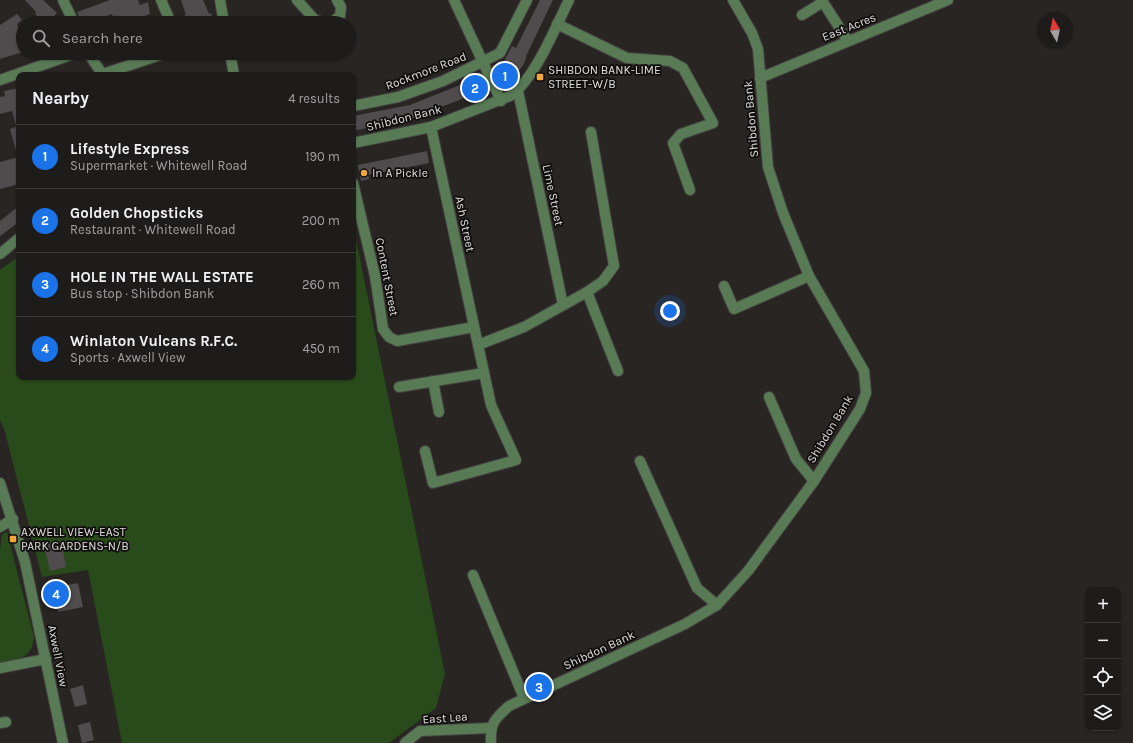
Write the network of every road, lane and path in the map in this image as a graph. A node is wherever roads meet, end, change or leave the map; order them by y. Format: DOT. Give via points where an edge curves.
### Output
graph roads {
  1 [pos="63,0"];
  2 [pos="162,0"];
  3 [pos="220,0"];
  4 [pos="297,0"];
  5 [pos="337,0"];
  6 [pos="454,0"];
  7 [pos="528,0"];
  8 [pos="569,0"];
  9 [pos="733,0"];
  10 [pos="948,0"];
  11 [pos="71,16"];
  12 [pos="168,16"];
  13 [pos="223,16"];
  14 [pos="311,16"];
  15 [pos="340,16"];
  16 [pos="802,16"];
  17 [pos="557,24"];
  18 [pos="848,41"];
  19 [pos="58,60"];
  20 [pos="93,60"];
  21 [pos="146,60"];
  22 [pos="231,60"];
  23 [pos="484,62"];
  24 [pos="28,72"];
  25 [pos="101,72"];
  26 [pos="112,72"];
  27 [pos="233,72"];
  28 [pos="16,76"];
  29 [pos="760,78"];
  30 [pos="0,80"];
  31 [pos="518,91"];
  32 [pos="501,101"];
  33 [pos="356,105"];
  34 [pos="431,127"];
  35 [pos="591,132"];
  36 [pos="356,142"];
  37 [pos="690,190"];
  38 [pos="356,196"];
  39 [pos="16,241"];
  40 [pos="0,254"];
  41 [pos="809,276"];
  42 [pos="724,286"];
  43 [pos="587,292"];
  44 [pos="563,306"];
  45 [pos="474,327"];
  46 [pos="478,345"];
  47 [pos="618,371"];
  48 [pos="484,373"];
  49 [pos="433,381"];
  50 [pos="399,387"];
  51 [pos="768,397"];
  52 [pos="439,412"];
  53 [pos="425,451"];
  54 [pos="640,461"];
  55 [pos="814,481"];
  56 [pos="0,483"];
  57 [pos="13,519"];
  58 [pos="0,527"];
  59 [pos="473,575"];
  60 [pos="717,604"];
  61 [pos="46,659"];
  62 [pos="0,668"];
  63 [pos="524,698"];
  64 [pos="490,728"];
  65 [pos="63,743"];
  66 [pos="405,743"];
  67 [pos="491,743"];
  1 -- 11 [label="street"];
  2 -- 12 [label="street"];
  3 -- 13 [label="street"];
  4 -- 14 [label="street"];
  5 -- 15 [label="street" via="341,7"];
  6 -- 23 [label="street"];
  7 -- 23 [label="street, Rockmore Road" via="500,53"];
  8 -- 17 [label="street, Shibdon Bank"];
  9 -- 29 [label="street, Shibdon Bank" via="758,49"];
  10 -- 18 [label="street, East Acres"];
  16 -- 18 [label="street" via="823,2"];
  17 -- 31 [label="street, Shibdon Bank" via="531,74"];
  17 -- 37 [label="street" via="627,58 670,61 683,68 713,123 681,134 673,143"];
  18 -- 29 [label="street, East Acres"];
  19 -- 24 [label="street"];
  20 -- 25 [label="street"];
  21 -- 26 [label="street"];
  22 -- 27 [label="street"];
  23 -- 32 [label="street"];
  23 -- 33 [label="street, Rockmore Road" via="398,97"];
  28 -- 30 [label="street"];
  29 -- 41 [label="street, Shibdon Bank" via="768,167 783,213"];
  31 -- 32 [label="street, Shibdon Bank"];
  31 -- 44 [label="street, Lime Street"];
  32 -- 34 [label="street, Shibdon Bank"];
  34 -- 36 [label="street, Shibdon Bank"];
  34 -- 45 [label="street, Ash Street"];
  35 -- 43 [label="street" via="614,266 603,281"];
  38 -- 45 [label="street, Content Street" via="375,276 384,330 389,337 397,341"];
  39 -- 40 [label="street"];
  41 -- 42 [label="street" via="734,309"];
  41 -- 55 [label="street, Shibdon Bank" via="864,371 866,393 860,409"];
  43 -- 44 [label="street"];
  43 -- 47 [label="street"];
  44 -- 46 [label="street" via="524,327"];
  45 -- 46 [label="street, Ash Street"];
  46 -- 48 [label="street, Ash Street"];
  48 -- 49 [label="street"];
  48 -- 53 [label="street, Ash Street" via="491,405 516,460 433,482"];
  49 -- 50 [label="street"];
  49 -- 52 [label="street"];
  51 -- 55 [label="street" via="796,459"];
  54 -- 60 [label="street" via="696,588"];
  55 -- 60 [label="street, Shibdon Bank" via="748,571"];
  56 -- 57 [label="street, Axwell View"];
  57 -- 58 [label="street"];
  57 -- 61 [label="street, Axwell View"];
  59 -- 63 [label="street"];
  60 -- 63 [label="street, Shibdon Bank" via="686,624"];
  61 -- 62 [label="street"];
  61 -- 65 [label="street, Axwell View"];
  63 -- 64 [label="street, Shibdon Bank" via="499,715"];
  64 -- 66 [label="street, East Lea" via="420,731"];
  64 -- 67 [label="street"];
}
